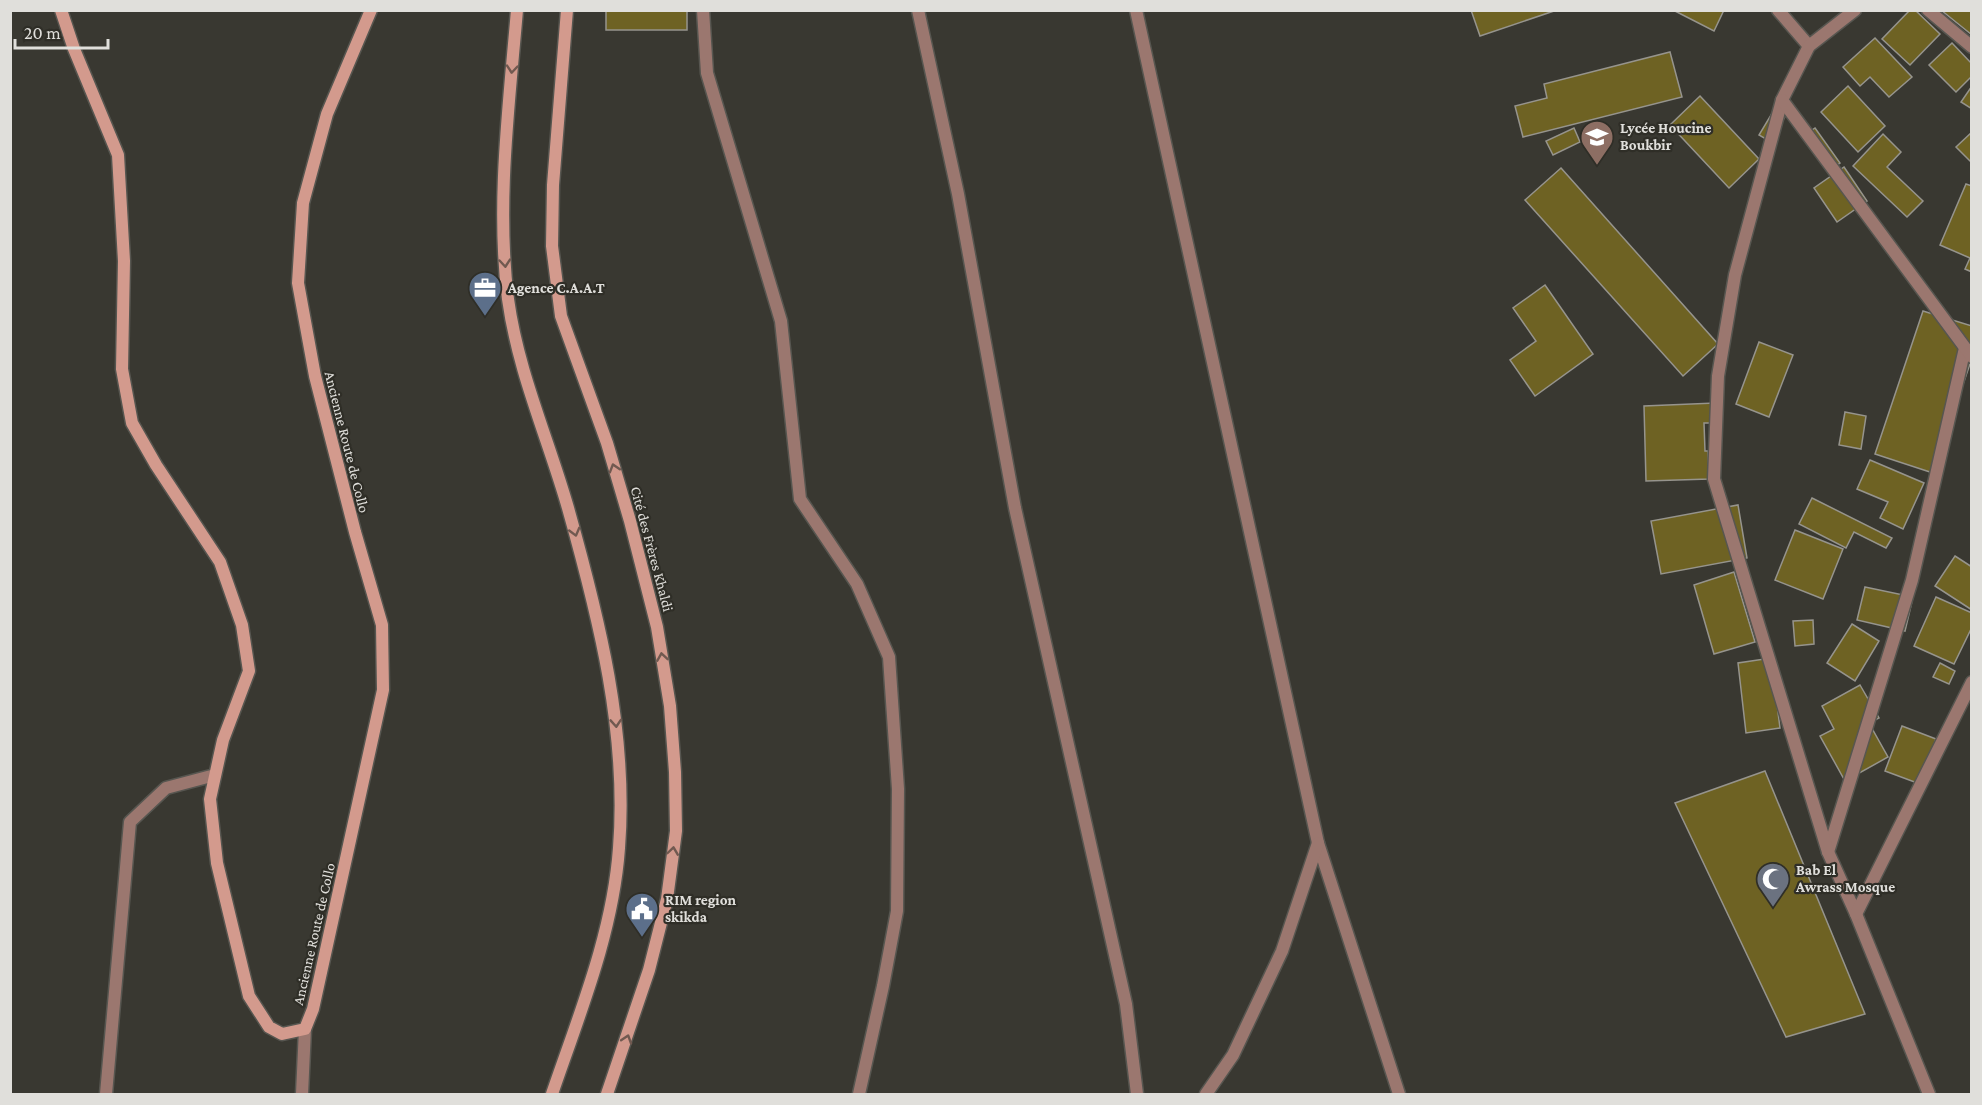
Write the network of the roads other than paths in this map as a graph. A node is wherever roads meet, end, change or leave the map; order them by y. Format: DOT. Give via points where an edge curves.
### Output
graph roads {
  1 [pos="61,10"];
  2 [pos="371,10"];
  3 [pos="518,10"];
  4 [pos="567,10"];
  5 [pos="703,10"];
  6 [pos="918,10"];
  7 [pos="1136,10"];
  8 [pos="1778,10"];
  9 [pos="1855,10"];
  10 [pos="1928,10"];
  11 [pos="1809,46"];
  12 [pos="1971,47"];
  13 [pos="1782,100"];
  14 [pos="1968,352"];
  15 [pos="1971,682"];
  16 [pos="215,775"];
  17 [pos="1318,843"];
  18 [pos="1828,852"];
  19 [pos="1856,914"];
  20 [pos="305,1029"];
  21 [pos="106,1095"];
  22 [pos="302,1095"];
  23 [pos="552,1095"];
  24 [pos="607,1095"];
  25 [pos="859,1095"];
  26 [pos="1137,1095"];
  27 [pos="1206,1095"];
  28 [pos="1399,1095"];
  29 [pos="1929,1095"];
  1 -- 16 [label="main road, Ancienne Route de Collo" via="118,155 124,261 122,369 132,423 220,562 242,625 249,670 223,740"];
  2 -- 20 [label="main road, Ancienne Route de Collo" via="327,114 303,203 298,283 315,376 382,625 383,690 316,998"];
  3 -- 23 [label="main road, one-way" via="502,229 508,298 516,348 568,506 599,627 615,711 621,793 619,849 611,903 595,969"];
  24 -- 4 [label="main road, Cité des Frères Khaldi, one-way" via="649,970 667,899 676,831 675,772 670,706 654,616 607,443 561,316 552,246 553,185"];
  5 -- 25 [label="street" via="707,73 781,321 800,499 857,584 889,657 898,789 897,910"];
  6 -- 26 [label="street" via="958,194 1015,508 1126,1004"];
  7 -- 17 [label="street"];
  8 -- 11 [label="street"];
  9 -- 11 [label="street"];
  10 -- 12 [label="street"];
  11 -- 13 [label="street"];
  13 -- 14 [label="street"];
  13 -- 18 [label="street" via="1735,275 1718,375 1714,479"];
  14 -- 18 [label="street" via="1912,580"];
  15 -- 19 [label="street"];
  16 -- 20 [label="main road, Ancienne Route de Collo" via="210,799 217,863 249,996 269,1027 282,1034"];
  16 -- 21 [label="street" via="166,788 130,822"];
  17 -- 27 [label="street" via="1282,951 1233,1055"];
  17 -- 28 [label="street"];
  18 -- 19 [label="street"];
  19 -- 29 [label="street"];
  20 -- 22 [label="street"];
}
